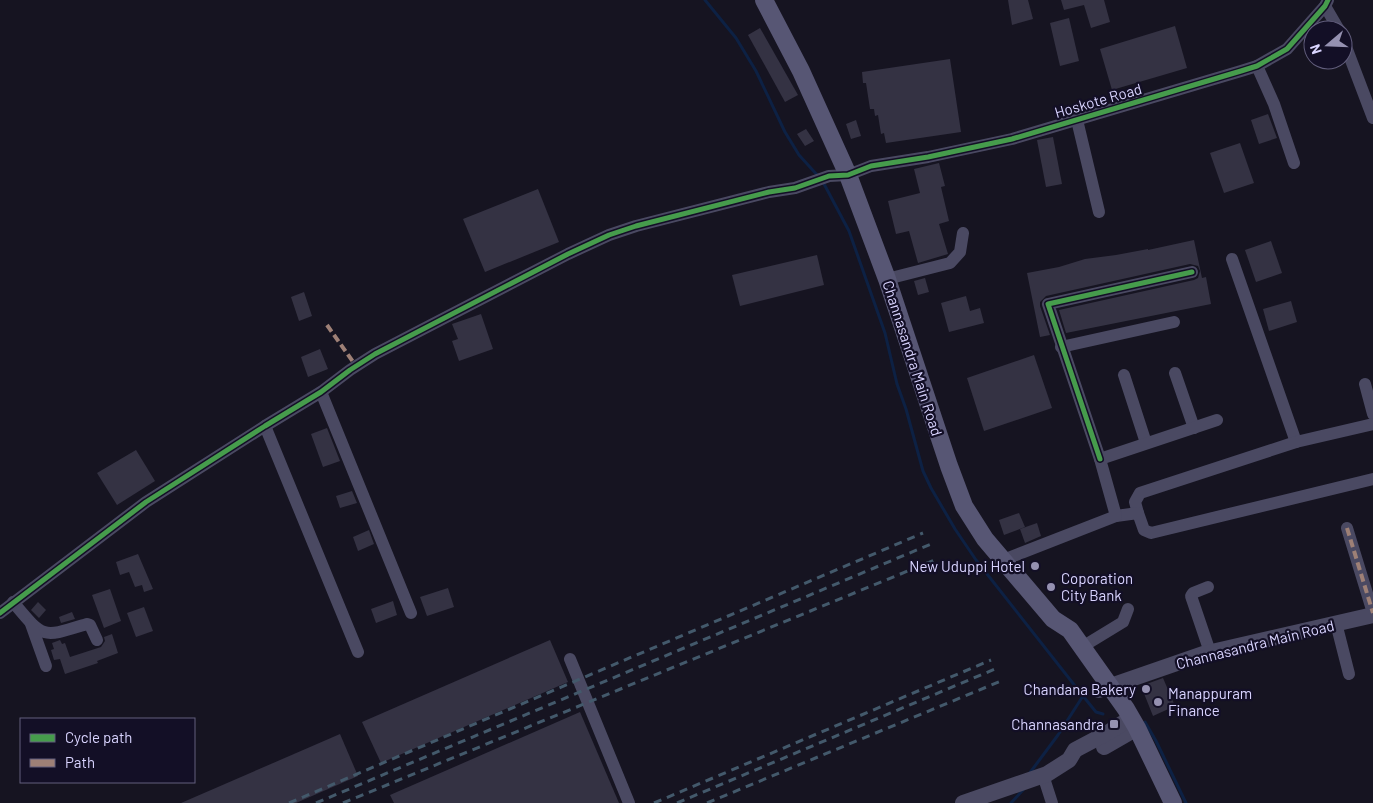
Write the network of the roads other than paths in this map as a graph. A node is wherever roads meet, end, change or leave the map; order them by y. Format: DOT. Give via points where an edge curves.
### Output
graph roads {
  1 [pos="764,0"];
  2 [pos="1326,3"];
  3 [pos="1334,20"];
  4 [pos="1353,65"];
  5 [pos="1257,66"];
  6 [pos="1373,118"];
  7 [pos="1077,120"];
  8 [pos="1294,163"];
  9 [pos="848,175"];
  10 [pos="1099,212"];
  11 [pos="963,233"];
  12 [pos="1232,260"];
  13 [pos="1192,272"];
  14 [pos="888,280"];
  15 [pos="1174,322"];
  16 [pos="1061,347"];
  17 [pos="1175,372"];
  18 [pos="1124,375"];
  19 [pos="1365,384"];
  20 [pos="321,392"];
  21 [pos="1373,414"];
  22 [pos="1217,420"];
  23 [pos="1373,424"];
  24 [pos="265,426"];
  25 [pos="1194,428"];
  26 [pos="1296,442"];
  27 [pos="1146,443"];
  28 [pos="1100,459"];
  29 [pos="1373,479"];
  30 [pos="1138,512"];
  31 [pos="1116,516"];
  32 [pos="1347,528"];
  33 [pos="1003,560"];
  34 [pos="1208,587"];
  35 [pos="13,602"];
  36 [pos="1128,609"];
  37 [pos="0,613"];
  38 [pos="411,613"];
  39 [pos="1373,614"];
  40 [pos="1053,619"];
  41 [pos="1336,623"];
  42 [pos="31,624"];
  43 [pos="97,640"];
  44 [pos="1082,647"];
  45 [pos="358,652"];
  46 [pos="1210,652"];
  47 [pos="570,659"];
  48 [pos="46,666"];
  49 [pos="1349,674"];
  50 [pos="1104,688"];
  51 [pos="1130,726"];
  52 [pos="1043,775"];
  53 [pos="630,803"];
  54 [pos="962,803"];
  55 [pos="1052,803"];
  56 [pos="1161,803"];
  57 [pos="1173,803"];
  1 -- 9 [label="main road, Channasandra Main Road" via="801,70"];
  2 -- 3 [label="street"];
  2 -- 5 [label="street, Hoskote Road" via="1287,49"];
  4 -- 6 [label="street"];
  5 -- 7 [label="street, Hoskote Road"];
  5 -- 8 [label="street"];
  7 -- 9 [label="street, Hoskote Road" via="1012,139 870,166"];
  7 -- 10 [label="street"];
  9 -- 14 [label="main road, Channasandra Main Road"];
  9 -- 20 [label="street, Hoskote Road" via="829,176 795,188 609,235 375,354"];
  11 -- 14 [label="street" via="960,252 950,263"];
  12 -- 26 [label="street"];
  13 -- 16 [label="street" via="1048,304"];
  14 -- 33 [label="main road, Channasandra Main Road" via="964,506"];
  15 -- 16 [label="street"];
  16 -- 28 [label="street"];
  17 -- 25 [label="street"];
  18 -- 27 [label="street"];
  19 -- 21 [label="street"];
  20 -- 24 [label="street, Hoskote Road"];
  20 -- 38 [label="street"];
  22 -- 25 [label="street"];
  23 -- 26 [label="street"];
  24 -- 35 [label="street, Hoskote Road" via="146,502"];
  24 -- 45 [label="street"];
  25 -- 27 [label="street"];
  26 -- 30 [label="street" via="1140,493 1135,502"];
  27 -- 28 [label="street"];
  28 -- 31 [label="street"];
  29 -- 30 [label="street" via="1151,533 1144,530"];
  30 -- 31 [label="street"];
  31 -- 33 [label="street"];
  32 -- 39 [label="street"];
  33 -- 40 [label="main road, Channasandra Main Road"];
  34 -- 46 [label="street" via="1191,596"];
  35 -- 37 [label="street, Hoskote Road"];
  35 -- 42 [label="street"];
  36 -- 44 [label="street" via="1123,622"];
  39 -- 41 [label="street, Channasandra Main Road"];
  40 -- 44 [label="main road, Channasandra Main Road" via="1070,630"];
  40 -- 50 [label="main road" via="1060,636"];
  41 -- 46 [label="street, Channasandra Main Road"];
  41 -- 49 [label="street"];
  42 -- 43 [label="street" via="50,634 86,624 90,625"];
  42 -- 48 [label="street"];
  44 -- 50 [label="main road, Channasandra Main Road"];
  46 -- 50 [label="street, Channasandra Main Road"];
  47 -- 53 [label="street"];
  50 -- 51 [label="main road, Channasandra Main Road"];
  51 -- 52 [label="street" via="1081,758 1069,760"];
  51 -- 56 [label="main road, Channasandra Main Road"];
  51 -- 57 [label="main road, Channasandra Main Road"];
  52 -- 54 [label="street"];
  52 -- 55 [label="street"];
}
